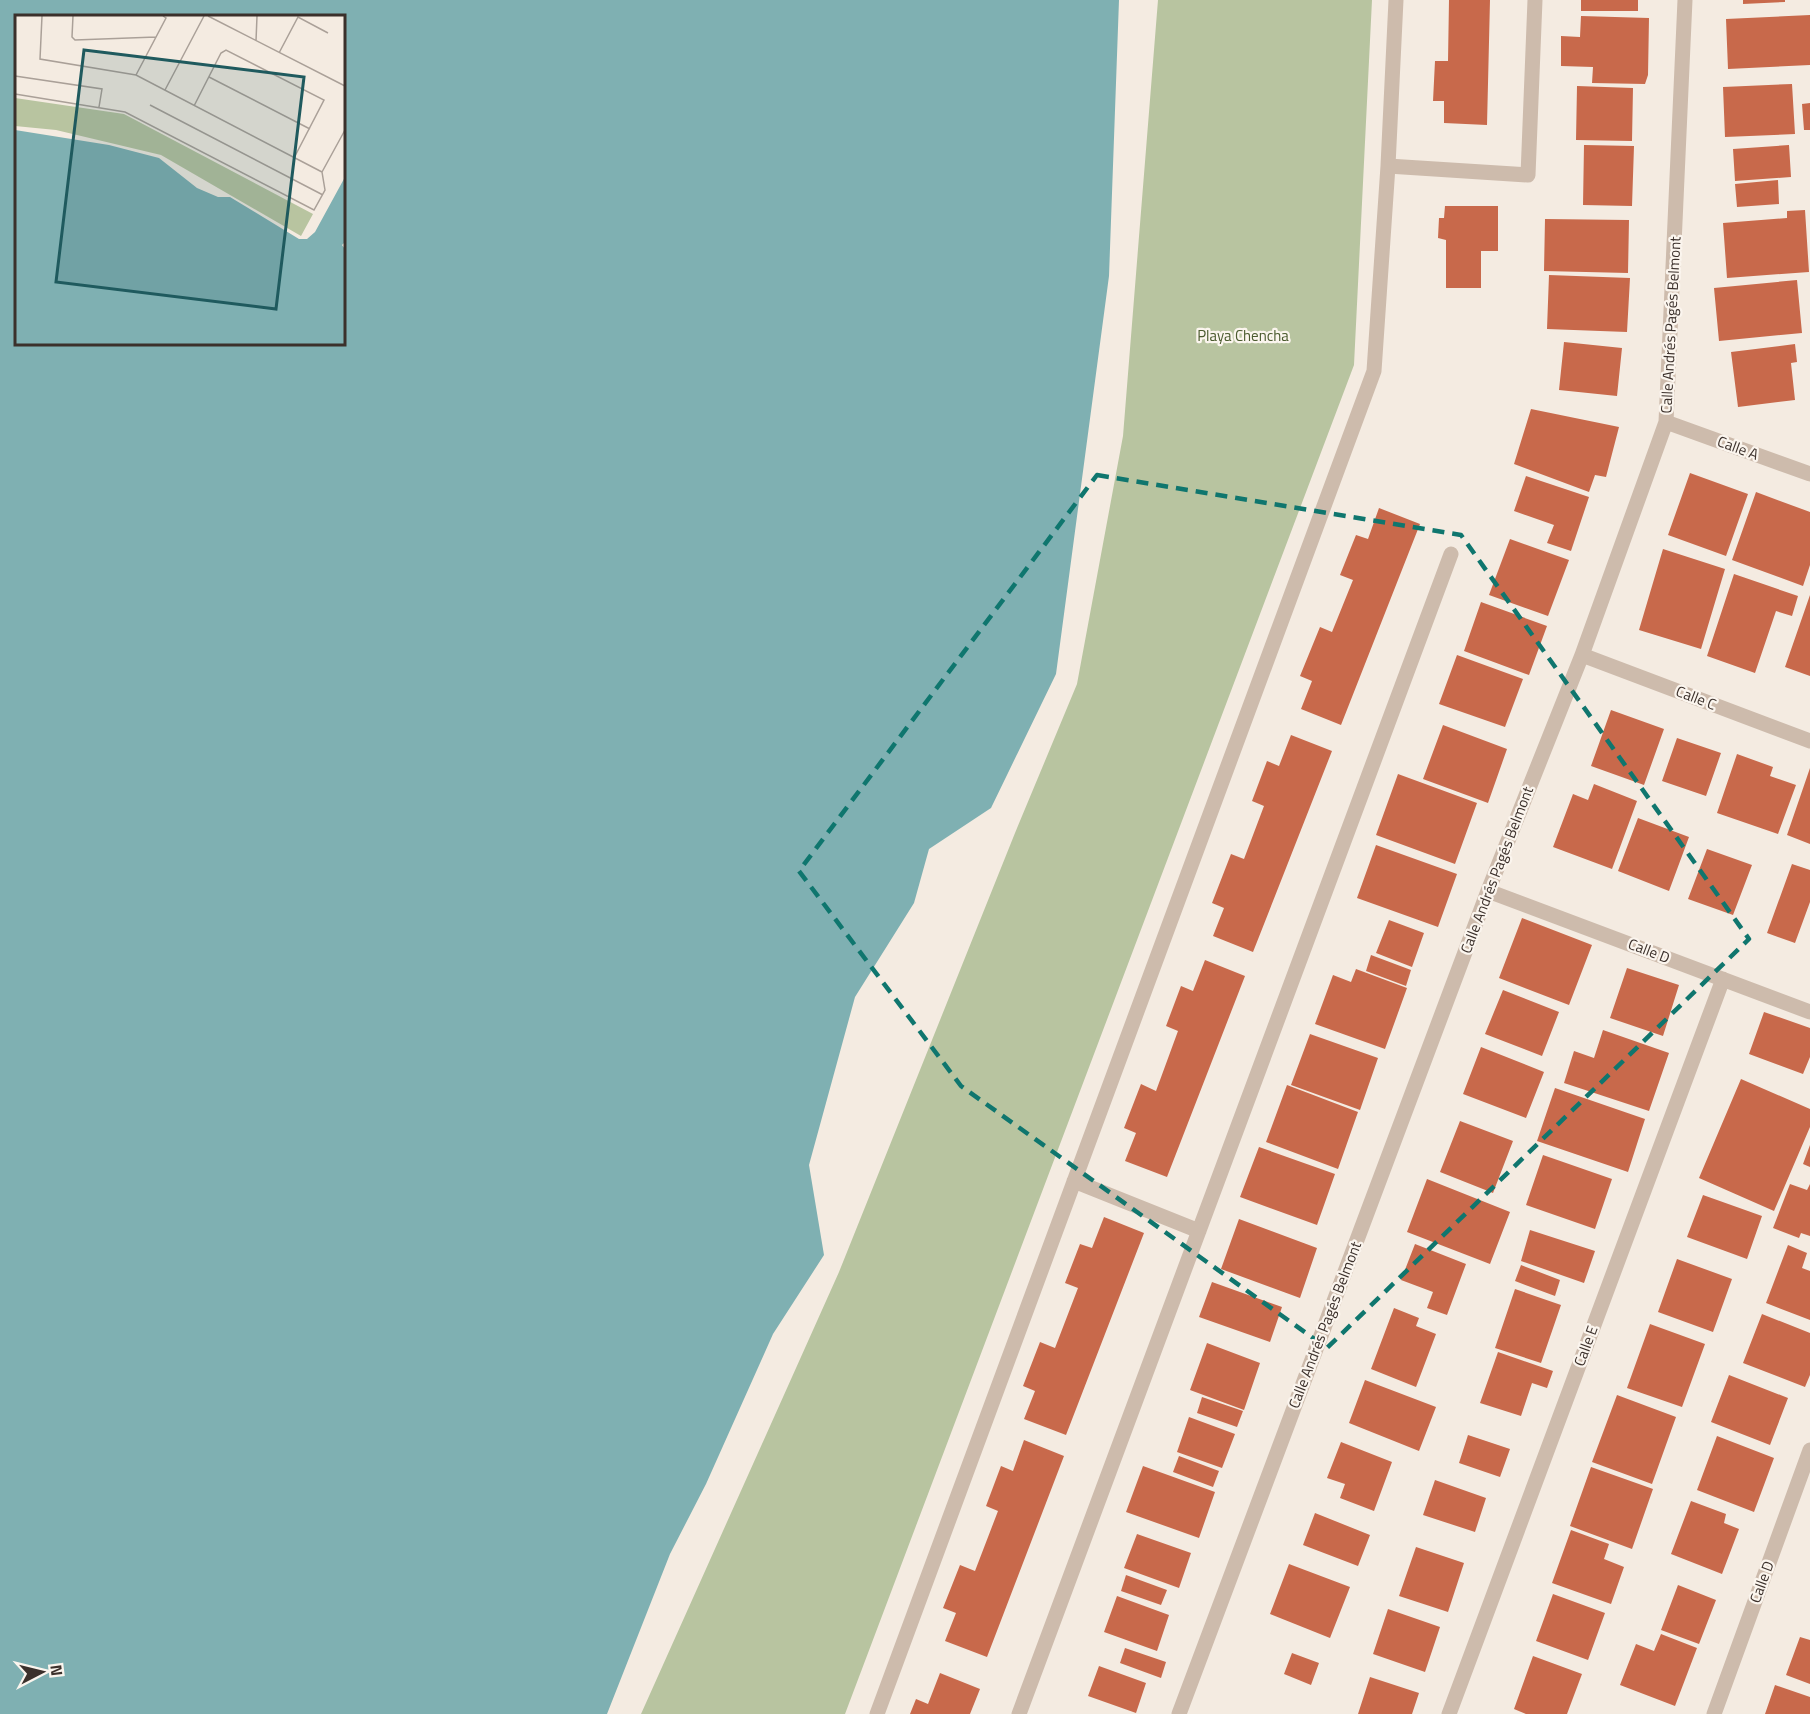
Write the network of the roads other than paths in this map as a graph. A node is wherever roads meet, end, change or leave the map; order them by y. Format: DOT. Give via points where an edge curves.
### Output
graph roads {
  1 [pos="1396,0"];
  2 [pos="1535,0"];
  3 [pos="1685,0"];
  4 [pos="1388,166"];
  5 [pos="1666,422"];
  6 [pos="1810,474"];
  7 [pos="1451,554"];
  8 [pos="1582,655"];
  9 [pos="1810,741"];
  10 [pos="1488,891"];
  11 [pos="1723,979"];
  12 [pos="1810,1012"];
  13 [pos="1074,1181"];
  14 [pos="1199,1231"];
  15 [pos="1810,1450"];
  16 [pos="877,1714"];
  17 [pos="1019,1714"];
  18 [pos="1179,1714"];
  19 [pos="1449,1714"];
  20 [pos="1714,1714"];
  1 -- 4 [label="street"];
  2 -- 4 [label="street" via="1528,174"];
  3 -- 5 [label="street, Calle Andrés Pagés Belmont"];
  4 -- 13 [label="street" via="1374,371"];
  5 -- 6 [label="street, Calle A"];
  5 -- 8 [label="street, Calle Andrés Pagés Belmont"];
  7 -- 14 [label="street"];
  8 -- 9 [label="street, Calle C"];
  8 -- 10 [label="street, Calle Andrés Pagés Belmont"];
  10 -- 11 [label="street, Calle D"];
  10 -- 18 [label="street, Calle Andrés Pagés Belmont"];
  11 -- 12 [label="street, Calle D"];
  11 -- 19 [label="street, Calle E"];
  13 -- 14 [label="street"];
  13 -- 16 [label="street"];
  14 -- 17 [label="street"];
  15 -- 20 [label="street, Calle D"];
}
